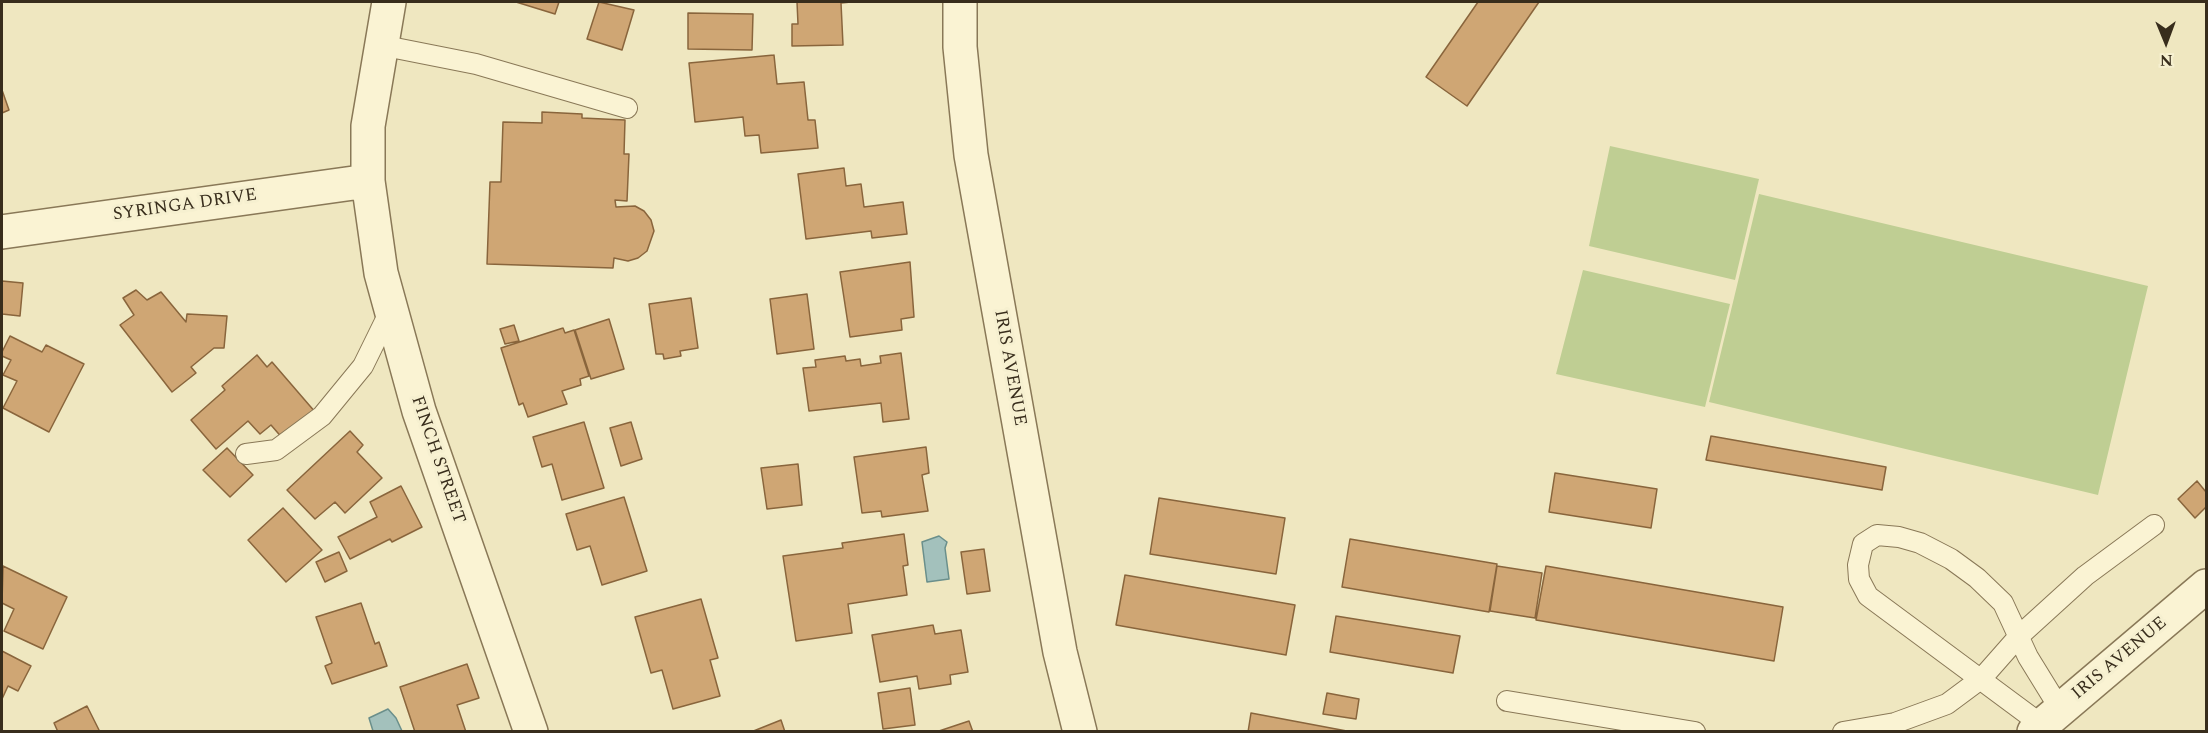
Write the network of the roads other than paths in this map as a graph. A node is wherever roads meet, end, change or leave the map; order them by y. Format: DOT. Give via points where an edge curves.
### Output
graph roads {
  1 [pos="960,2"];
  2 [pos="393,5"];
  3 [pos="380,45"];
  4 [pos="627,108"];
  5 [pos="368,181"];
  6 [pos="2,232"];
  7 [pos="391,309"];
  8 [pos="246,454"];
  9 [pos="2154,525"];
  10 [pos="2206,586"];
  11 [pos="2019,636"];
  12 [pos="1982,678"];
  13 [pos="1507,701"];
  14 [pos="2045,722"];
  15 [pos="531,732"];
  16 [pos="1080,732"];
  17 [pos="1695,732"];
  18 [pos="1844,732"];
  1 -- 16 [label="street, IRIS AVENUE" via="960,47 971,155 1060,652"];
  2 -- 3 [label="street, FINCH STREET"];
  3 -- 4 [label="lane" via="476,64"];
  3 -- 5 [label="street, FINCH STREET" via="368,126"];
  5 -- 6 [label="street, SYRINGA DRIVE"];
  5 -- 7 [label="street, FINCH STREET" via="381,273"];
  7 -- 8 [label="lane" via="363,366 322,416 276,450"];
  7 -- 15 [label="street, FINCH STREET" via="419,411"];
  9 -- 11 [label="lane" via="2085,576"];
  10 -- 14 [label="street, IRIS AVENUE"];
  11 -- 12 [label="lane"];
  11 -- 12 [label="lane" via="2003,603 1951,559 1899,537 1878,535 1863,544 1859,579 1868,596"];
  11 -- 14 [label="lane"];
  12 -- 14 [label="lane"];
  12 -- 18 [label="lane" via="1947,704 1895,723"];
  13 -- 17 [label="lane"];
}
